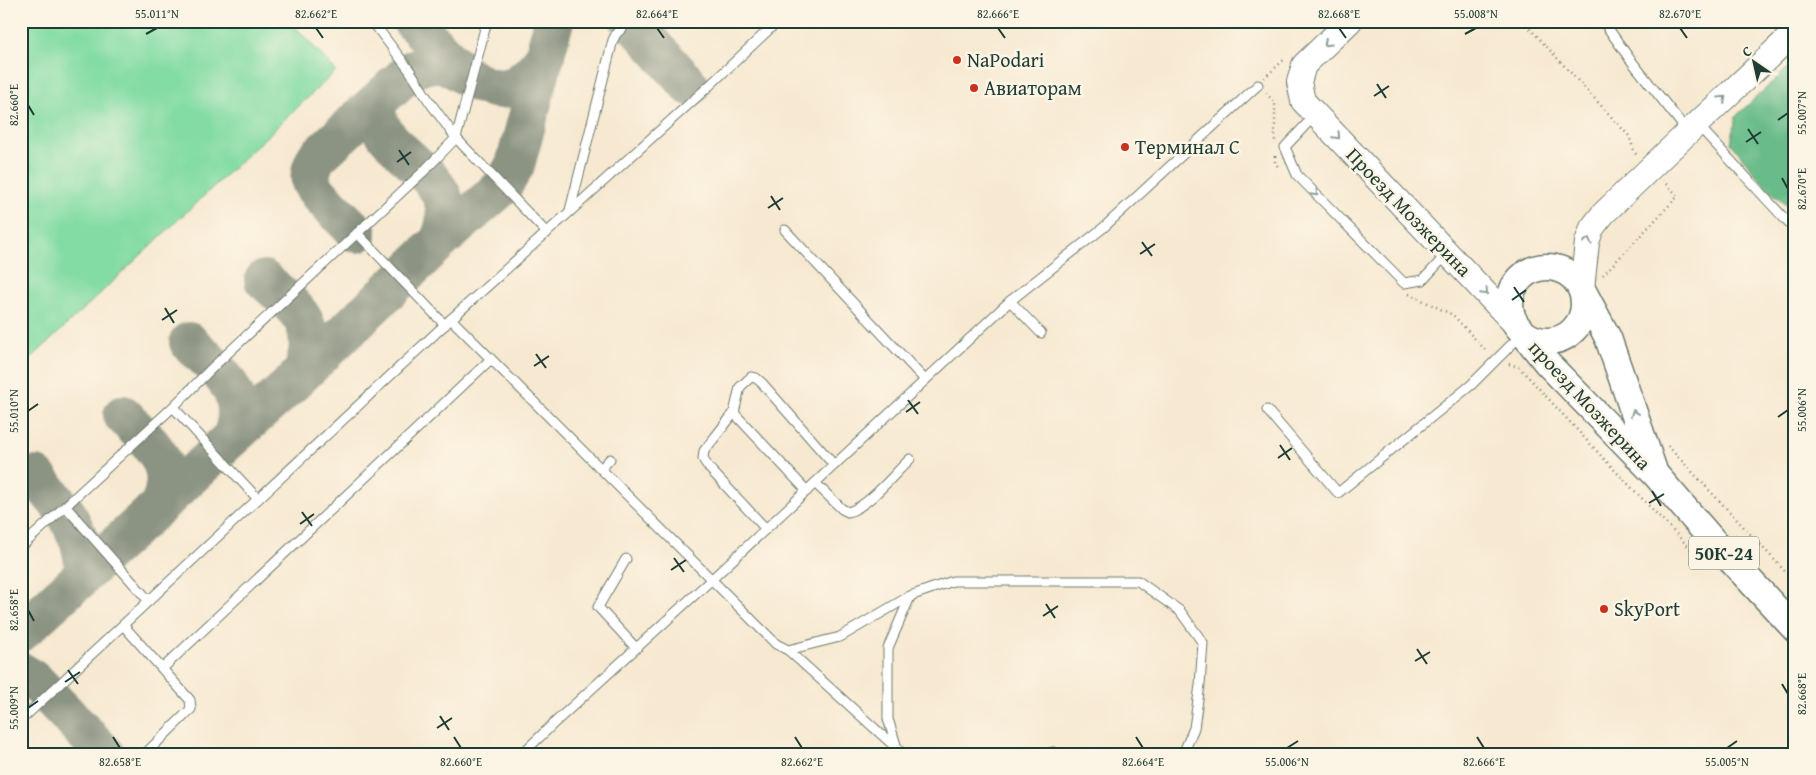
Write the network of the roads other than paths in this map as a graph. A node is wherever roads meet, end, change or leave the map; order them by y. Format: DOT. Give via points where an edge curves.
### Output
graph roads {
  1 [pos="372,21"];
  2 [pos="487,21"];
  3 [pos="629,21"];
  4 [pos="778,21"];
  5 [pos="1350,21"];
  6 [pos="1603,21"];
  7 [pos="1789,29"];
  8 [pos="1258,84"];
  9 [pos="1310,107"];
  10 [pos="1692,128"];
  11 [pos="456,138"];
  12 [pos="570,210"];
  13 [pos="785,230"];
  14 [pos="1795,230"];
  15 [pos="357,233"];
  16 [pos="547,233"];
  17 [pos="1448,253"];
  18 [pos="1590,284"];
  19 [pos="1010,300"];
  20 [pos="448,322"];
  21 [pos="1519,329"];
  22 [pos="1041,333"];
  23 [pos="491,359"];
  24 [pos="925,380"];
  25 [pos="173,407"];
  26 [pos="1267,410"];
  27 [pos="734,413"];
  28 [pos="610,459"];
  29 [pos="910,459"];
  30 [pos="834,465"];
  31 [pos="601,469"];
  32 [pos="1656,475"];
  33 [pos="815,483"];
  34 [pos="807,491"];
  35 [pos="258,499"];
  36 [pos="66,507"];
  37 [pos="766,529"];
  38 [pos="21,547"];
  39 [pos="626,559"];
  40 [pos="711,580"];
  41 [pos="910,596"];
  42 [pos="149,601"];
  43 [pos="124,625"];
  44 [pos="1795,629"];
  45 [pos="636,648"];
  46 [pos="788,650"];
  47 [pos="163,668"];
  48 [pos="21,720"];
  49 [pos="900,751"];
  50 [pos="145,754"];
  51 [pos="522,754"];
  52 [pos="1046,754"];
  53 [pos="1056,754"];
  54 [pos="1183,754"];
  1 -- 11 [label="lane"];
  2 -- 11 [label="lane"];
  3 -- 12 [label="lane" via="613,40"];
  4 -- 12 [label="lane"];
  5 -- 9 [label="street, one-way" via="1304,65 1299,82"];
  6 -- 10 [label="lane" via="1629,58"];
  10 -- 7 [label="street, one-way"];
  8 -- 19 [label="lane" via="1103,228"];
  9 -- 17 [label="street, Проезд Мозжерина, one-way"];
  9 -- 17 [label="lane, one-way" via="1285,146 1297,175 1404,283 1423,280"];
  10 -- 14 [label="lane"];
  18 -- 10 [label="street, one-way" via="1587,242 1592,228"];
  11 -- 15 [label="lane"];
  11 -- 16 [label="lane"];
  12 -- 16 [label="lane"];
  13 -- 24 [label="lane"];
  15 -- 20 [label="lane"];
  15 -- 25 [label="lane"];
  16 -- 20 [label="lane"];
  17 -- 21 [label="street, Проезд Мозжерина, one-way"];
  18 -- 21 [label="main road, Проезд Мозжерина" via="1584,314 1570,334 1546,342 1534,340"];
  18 -- 21 [label="main road, Проезд Мозжерина" via="1554,267 1530,270 1520,278 1511,294 1510,312"];
  32 -- 18 [label="main road, проезд Мозжерина, one-way"];
  19 -- 22 [label="lane"];
  19 -- 24 [label="lane"];
  20 -- 23 [label="lane"];
  20 -- 35 [label="lane"];
  21 -- 26 [label="lane" via="1471,385 1338,493"];
  21 -- 32 [label="main road, проезд Мозжерина" via="1547,363"];
  23 -- 31 [label="lane"];
  23 -- 47 [label="lane"];
  24 -- 30 [label="lane"];
  25 -- 35 [label="lane"];
  25 -- 36 [label="lane"];
  27 -- 30 [label="lane" via="740,387 751,377 756,378"];
  27 -- 34 [label="lane"];
  27 -- 37 [label="lane" via="704,451 703,459"];
  28 -- 31 [label="lane"];
  29 -- 33 [label="lane" via="865,503 848,512"];
  30 -- 33 [label="lane"];
  31 -- 40 [label="lane"];
  32 -- 44 [label="main road, проезд Мозжерина / 50К-24"];
  33 -- 34 [label="lane"];
  34 -- 37 [label="lane"];
  35 -- 42 [label="lane"];
  36 -- 38 [label="lane"];
  36 -- 42 [label="lane"];
  37 -- 40 [label="lane"];
  39 -- 45 [label="lane" via="598,607"];
  40 -- 45 [label="lane"];
  40 -- 46 [label="lane" via="776,644"];
  41 -- 46 [label="lane" via="840,637"];
  41 -- 49 [label="lane" via="888,648 888,719"];
  41 -- 54 [label="lane" via="953,581 1138,581 1180,611 1203,643 1194,728"];
  42 -- 43 [label="lane"];
  43 -- 47 [label="lane"];
  43 -- 48 [label="lane"];
  45 -- 51 [label="lane"];
  46 -- 49 [label="lane"];
  47 -- 50 [label="lane" via="186,693 191,708"];
  52 -- 53 [label="lane"];
}
